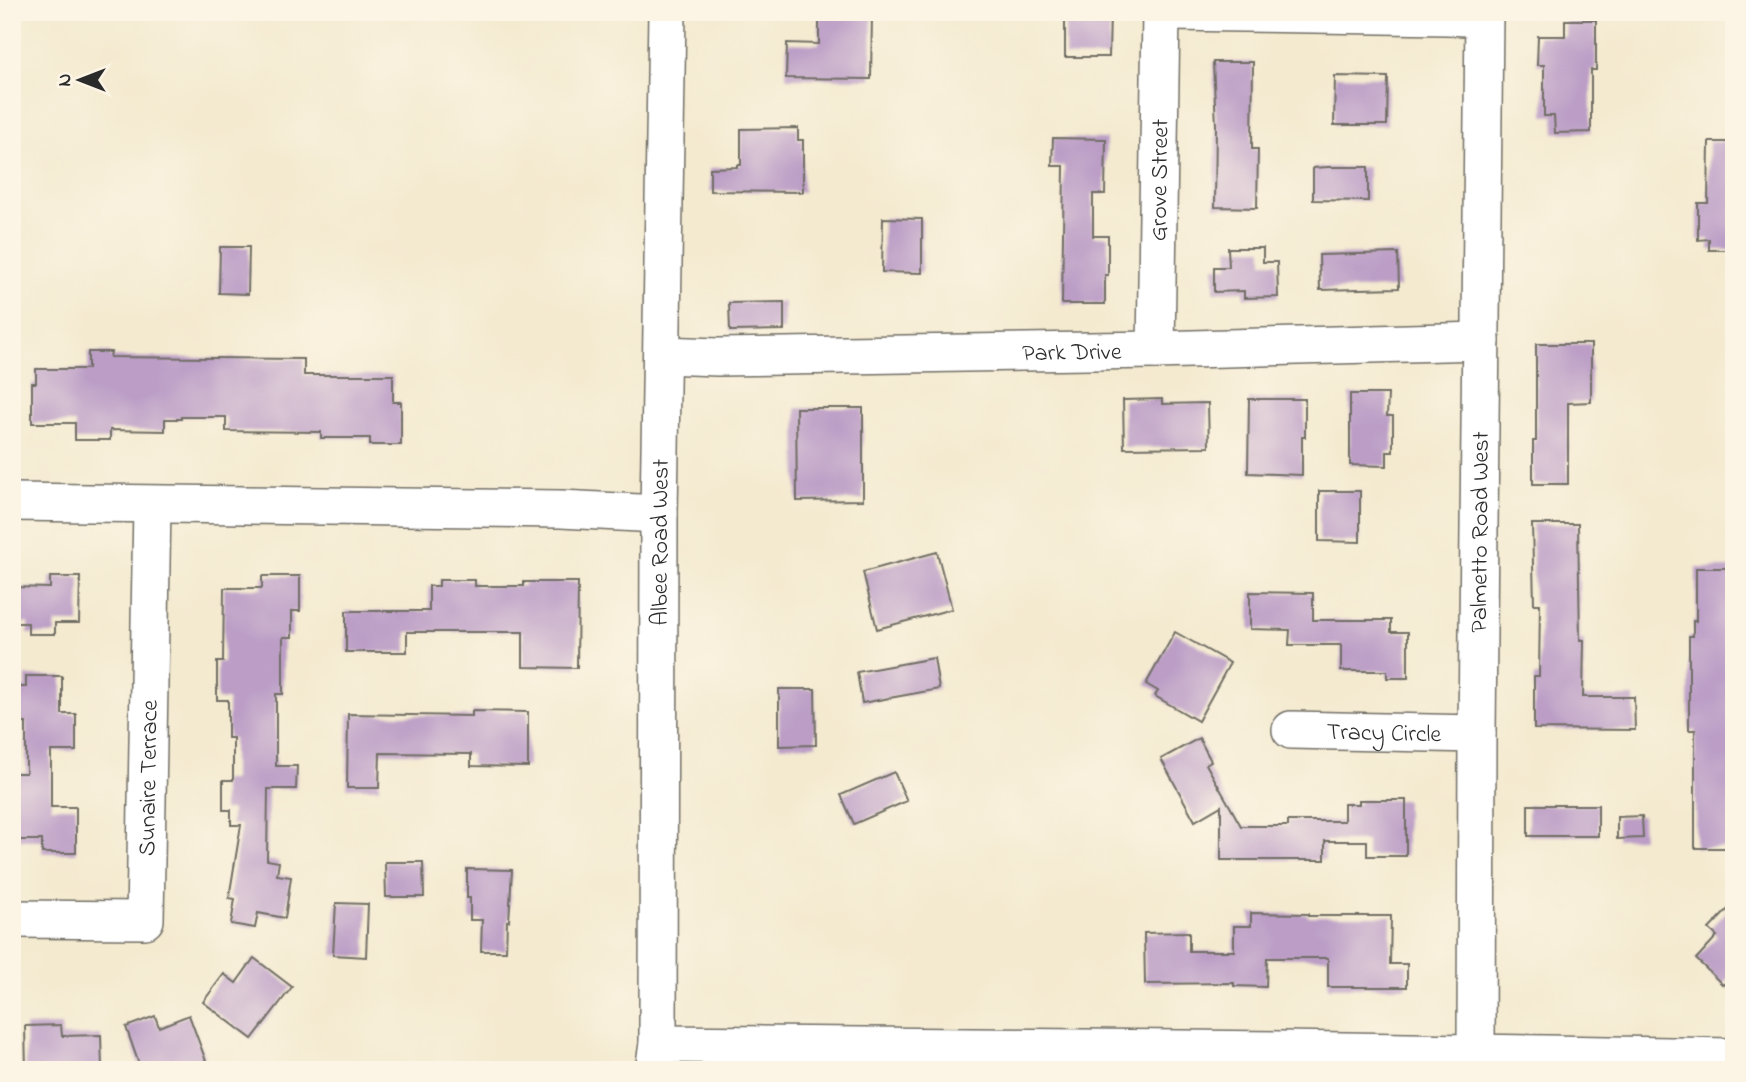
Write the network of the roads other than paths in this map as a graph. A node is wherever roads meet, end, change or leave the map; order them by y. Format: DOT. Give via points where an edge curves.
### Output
graph roads {
  1 [pos="667,12"];
  2 [pos="1161,12"];
  3 [pos="1169,12"];
  4 [pos="1484,15"];
  5 [pos="1481,341"];
  6 [pos="1156,350"];
  7 [pos="662,355"];
  8 [pos="12,502"];
  9 [pos="152,505"];
  10 [pos="659,514"];
  11 [pos="1291,730"];
  12 [pos="1477,733"];
  13 [pos="12,919"];
  14 [pos="1476,1052"];
  15 [pos="1734,1056"];
  16 [pos="656,1057"];
  17 [pos="1282,1060"];
  1 -- 7 [label="street, Albee Road West"];
  2 -- 6 [label="street, Grove Street"];
  3 -- 4 [label="street"];
  4 -- 5 [label="street, Palmetto Road West"];
  5 -- 6 [label="street, Park Drive"];
  5 -- 12 [label="street, Palmetto Road West"];
  6 -- 7 [label="street, Park Drive"];
  7 -- 10 [label="street, Albee Road West"];
  8 -- 9 [label="street"];
  9 -- 10 [label="street"];
  9 -- 13 [label="street, Sunaire Terrace" via="145,920"];
  10 -- 16 [label="street, Albee Road West"];
  11 -- 12 [label="street, Tracy Circle"];
  12 -- 14 [label="street, Palmetto Road West"];
  14 -- 15 [label="street"];
  14 -- 17 [label="street"];
  16 -- 17 [label="street"];
}
